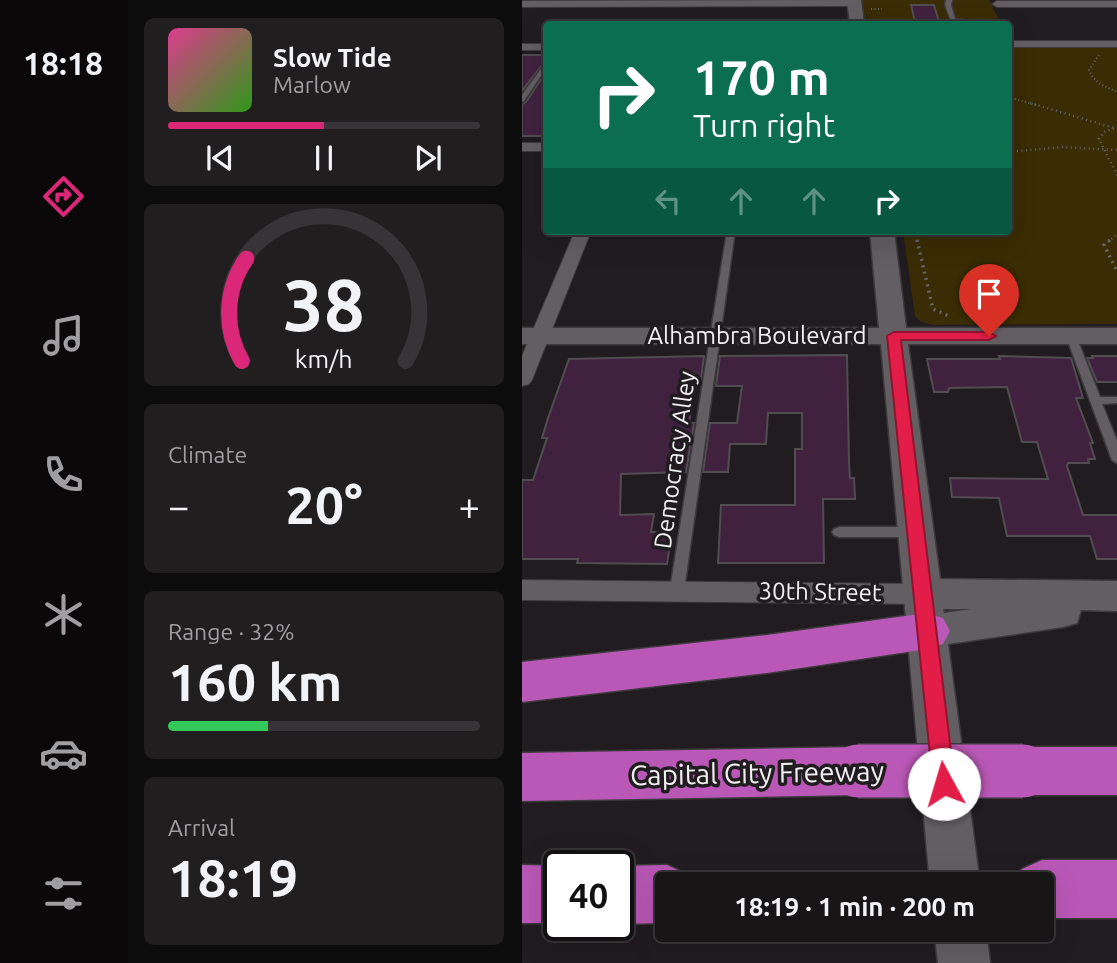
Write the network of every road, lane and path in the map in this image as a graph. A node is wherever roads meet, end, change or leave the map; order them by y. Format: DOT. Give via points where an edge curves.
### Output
graph roads {
  1 [pos="949,0"];
  2 [pos="854,2"];
  3 [pos="996,2"];
  4 [pos="522,4"];
  5 [pos="1118,4"];
  6 [pos="857,21"];
  7 [pos="963,21"];
  8 [pos="1006,21"];
  9 [pos="1013,44"];
  10 [pos="1118,44"];
  11 [pos="522,47"];
  12 [pos="543,47"];
  13 [pos="1097,48"];
  14 [pos="543,68"];
  15 [pos="1118,92"];
  16 [pos="1012,98"];
  17 [pos="522,100"];
  18 [pos="1116,127"];
  19 [pos="522,147"];
  20 [pos="543,147"];
  21 [pos="1102,149"];
  22 [pos="1118,150"];
  23 [pos="1012,152"];
  24 [pos="1118,177"];
  25 [pos="1118,233"];
  26 [pos="581,235"];
  27 [pos="730,235"];
  28 [pos="882,235"];
  29 [pos="916,235"];
  30 [pos="1118,273"];
  31 [pos="957,317"];
  32 [pos="531,336"];
  33 [pos="715,336"];
  34 [pos="894,336"];
  35 [pos="1071,336"];
  36 [pos="1118,336"];
  37 [pos="522,380"];
  38 [pos="1118,400"];
  39 [pos="1095,401"];
  40 [pos="1118,460"];
  41 [pos="916,531"];
  42 [pos="839,533"];
  43 [pos="522,590"];
  44 [pos="677,590"];
  45 [pos="1118,596"];
  46 [pos="1118,604"];
  47 [pos="925,612"];
  48 [pos="522,682"];
  49 [pos="1118,771"];
  50 [pos="522,777"];
  51 [pos="954,872"];
  52 [pos="1054,889"];
  53 [pos="1118,889"];
  54 [pos="522,894"];
  55 [pos="543,894"];
  56 [pos="655,894"];
  57 [pos="634,895"];
  58 [pos="962,942"];
  59 [pos="964,963"];
  1 -- 7 [label="lane" via="953,20"];
  2 -- 4 [label="street"];
  2 -- 6 [label="street"];
  3 -- 5 [label="street"];
  3 -- 8 [label="street"];
  9 -- 10 [label="street"];
  11 -- 12 [label="street"];
  13 -- 15 [label="path" via="1100,57 1090,76"];
  14 -- 17 [label="lane"];
  16 -- 18 [label="path"];
  18 -- 21 [label="path" via="1100,135"];
  19 -- 20 [label="street"];
  21 -- 22 [label="path"];
  21 -- 23 [label="path"];
  21 -- 24 [label="path"];
  25 -- 30 [label="path" via="1104,245"];
  26 -- 32 [label="street"];
  27 -- 33 [label="lane, Democracy Alley"];
  28 -- 34 [label="street"];
  29 -- 31 [label="path" via="933,309"];
  32 -- 33 [label="street, Alhambra Boulevard"];
  32 -- 37 [label="street"];
  33 -- 34 [label="street, Alhambra Boulevard"];
  33 -- 44 [label="lane, Democracy Alley"];
  34 -- 35 [label="street, Alhambra Boulevard"];
  34 -- 41 [label="street"];
  35 -- 36 [label="street, Alhambra Boulevard"];
  35 -- 39 [label="lane"];
  38 -- 39 [label="lane"];
  39 -- 40 [label="lane"];
  41 -- 42 [label="lane"];
  41 -- 47 [label="street"];
  43 -- 44 [label="street, 30th Street"];
  44 -- 47 [label="street, 30th Street"];
  45 -- 47 [label="street, 30th Street"];
  46 -- 47 [label="street"];
  47 -- 48 [label="highway" via="767,654"];
  47 -- 51 [label="street"];
  49 -- 50 [label="highway, Capital City Freeway, bridge"];
  52 -- 53 [label="highway"];
  54 -- 55 [label="highway"];
  56 -- 57 [label="highway"];
  58 -- 59 [label="street"];
}
